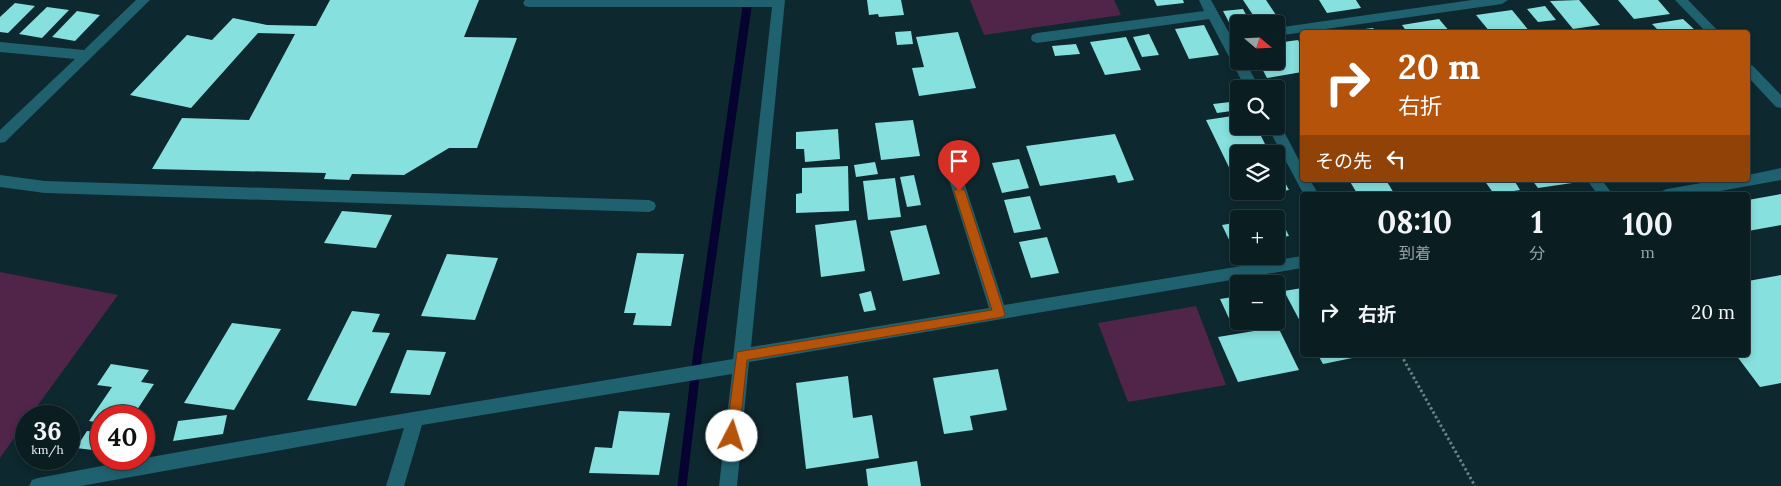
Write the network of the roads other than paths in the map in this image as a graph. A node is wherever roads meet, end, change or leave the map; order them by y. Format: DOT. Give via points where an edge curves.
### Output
graph roads {
  1 [pos="144,0"];
  2 [pos="530,0"];
  3 [pos="1205,0"];
  4 [pos="1502,0"];
  5 [pos="1681,0"];
  6 [pos="779,2"];
  7 [pos="1212,14"];
  8 [pos="1711,30"];
  9 [pos="1285,31"];
  10 [pos="1230,36"];
  11 [pos="1037,38"];
  12 [pos="0,46"];
  13 [pos="85,56"];
  14 [pos="1750,71"];
  15 [pos="1781,103"];
  16 [pos="1279,135"];
  17 [pos="0,138"];
  18 [pos="954,173"];
  19 [pos="1300,174"];
  20 [pos="1781,174"];
  21 [pos="1750,180"];
  22 [pos="0,181"];
  23 [pos="1596,182"];
  24 [pos="1738,182"];
  25 [pos="1604,192"];
  26 [pos="1683,192"];
  27 [pos="649,206"];
  28 [pos="1300,262"];
  29 [pos="999,314"];
  30 [pos="741,360"];
  31 [pos="416,418"];
  32 [pos="38,486"];
  33 [pos="395,486"];
  34 [pos="728,486"];
  1 -- 13 [label="street"];
  2 -- 6 [label="street" via="530,3"];
  3 -- 7 [label="street"];
  4 -- 9 [label="street"];
  5 -- 8 [label="street"];
  6 -- 30 [label="street"];
  7 -- 10 [label="street"];
  7 -- 11 [label="street"];
  12 -- 13 [label="street"];
  13 -- 17 [label="street"];
  14 -- 15 [label="street"];
  16 -- 19 [label="street"];
  18 -- 29 [label="street"];
  20 -- 21 [label="street"];
  22 -- 27 [label="street" via="45,187"];
  23 -- 25 [label="street"];
  24 -- 26 [label="street"];
  28 -- 29 [label="street"];
  29 -- 30 [label="street"];
  30 -- 31 [label="street" via="709,370"];
  30 -- 34 [label="street"];
  31 -- 32 [label="street"];
  31 -- 33 [label="street"];
}
